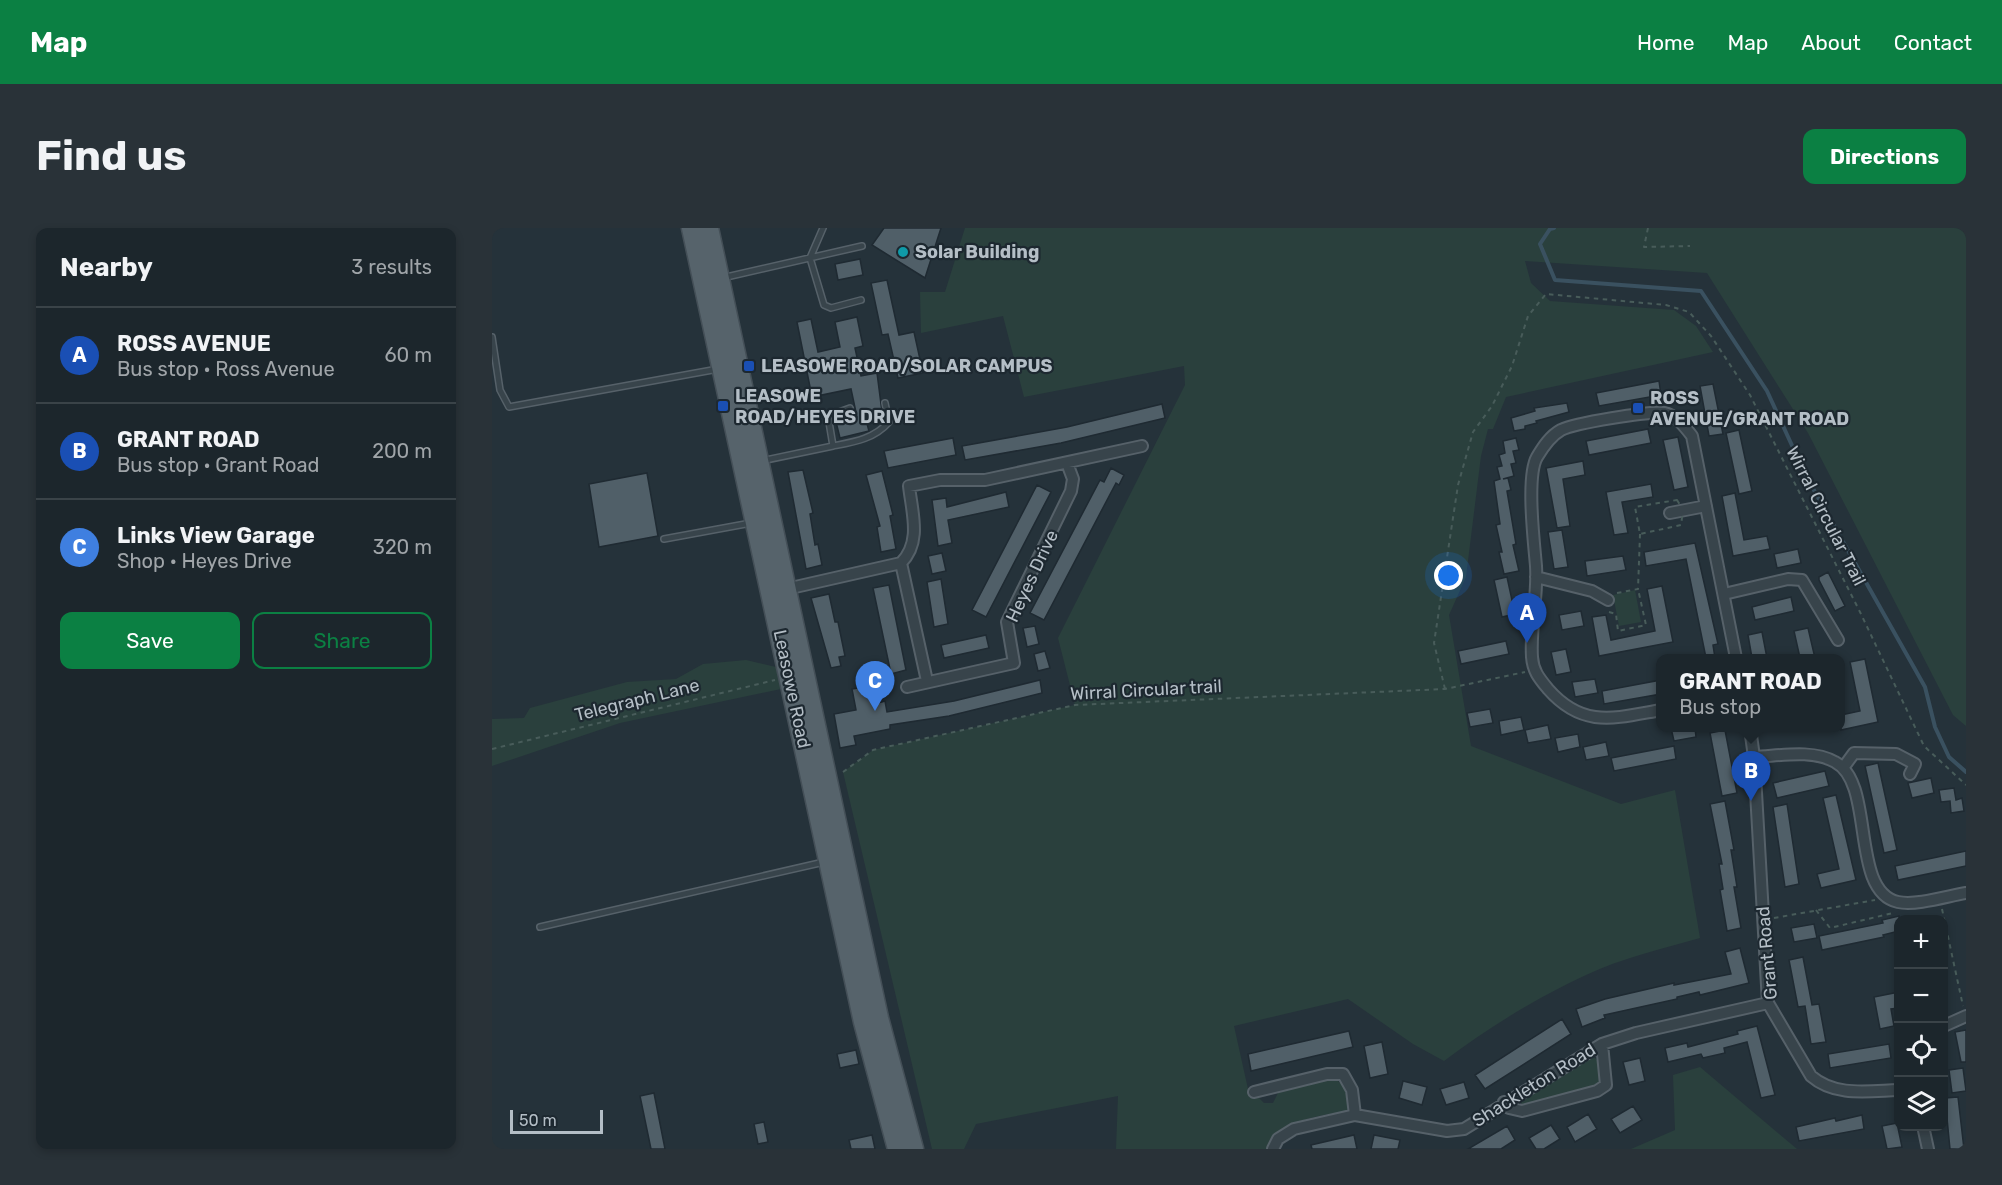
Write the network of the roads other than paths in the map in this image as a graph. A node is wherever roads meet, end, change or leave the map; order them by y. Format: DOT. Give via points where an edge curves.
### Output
graph roads {
  1 [pos="691,228"];
  2 [pos="709,228"];
  3 [pos="823,228"];
  4 [pos="862,246"];
  5 [pos="810,258"];
  6 [pos="721,279"];
  7 [pos="861,300"];
  8 [pos="492,337"];
  9 [pos="723,368"];
  10 [pos="885,403"];
  11 [pos="850,408"];
  12 [pos="833,446"];
  13 [pos="1142,446"];
  14 [pos="759,461"];
  15 [pos="1067,463"];
  16 [pos="1706,506"];
  17 [pos="1670,513"];
  18 [pos="756,522"];
  19 [pos="664,539"];
  20 [pos="902,563"];
  21 [pos="1536,577"];
  22 [pos="779,590"];
  23 [pos="1724,594"];
  24 [pos="1605,598"];
  25 [pos="1838,640"];
  26 [pos="1735,654"];
  27 [pos="927,681"];
  28 [pos="907,687"];
  29 [pos="1656,711"];
  30 [pos="1751,732"];
  31 [pos="1754,757"];
  32 [pos="1843,768"];
  33 [pos="1910,774"];
  34 [pos="829,861"];
  35 [pos="1966,893"];
  36 [pos="540,927"];
  37 [pos="1768,1003"];
  38 [pos="1966,1016"];
  39 [pos="1948,1024"];
  40 [pos="1602,1044"];
  41 [pos="1894,1090"];
  42 [pos="1254,1092"];
  43 [pos="1504,1102"];
  44 [pos="1355,1115"];
  45 [pos="1924,1131"];
  46 [pos="897,1149"];
  47 [pos="914,1149"];
  48 [pos="1273,1149"];
  49 [pos="1928,1149"];
  1 -- 9 [label="main road, Leasowe Road"];
  2 -- 6 [label="main road, Leasowe Road"];
  3 -- 5 [label="lane"];
  4 -- 5 [label="lane"];
  5 -- 6 [label="lane"];
  5 -- 7 [label="lane" via="824,305 831,308"];
  6 -- 14 [label="main road, Leasowe Road"];
  8 -- 9 [label="lane" via="500,390 509,407"];
  9 -- 18 [label="main road, Leasowe Road"];
  10 -- 12 [label="lane" via="889,423 884,428 870,438"];
  11 -- 12 [label="lane" via="828,416"];
  12 -- 14 [label="lane"];
  13 -- 15 [label="street"];
  14 -- 22 [label="main road, Leasowe Road"];
  15 -- 20 [label="street" via="985,480 940,480 909,486 915,538 911,553"];
  15 -- 27 [label="street, Heyes Drive" via="1073,479 1071,491 1007,622 1014,663"];
  16 -- 17 [label="street"];
  16 -- 21 [label="street" via="1692,436 1681,422 1666,413 1561,430 1546,442 1535,460 1532,485"];
  16 -- 23 [label="street"];
  18 -- 19 [label="lane"];
  18 -- 22 [label="main road, Leasowe Road"];
  20 -- 22 [label="street"];
  20 -- 27 [label="street"];
  21 -- 24 [label="street"];
  21 -- 29 [label="street" via="1532,623 1534,671 1558,700 1588,716 1611,719"];
  22 -- 34 [label="main road, Leasowe Road" via="789,676"];
  22 -- 47 [label="main road, Leasowe Road" via="828,783 879,1018"];
  23 -- 25 [label="street" via="1788,579 1802,580"];
  23 -- 26 [label="street"];
  27 -- 28 [label="street"];
  30 -- 31 [label="street, Grant Road"];
  31 -- 32 [label="street" via="1820,755"];
  31 -- 37 [label="street, Grant Road"];
  32 -- 33 [label="street" via="1854,753 1896,754 1915,764"];
  32 -- 35 [label="street" via="1854,791 1873,877 1881,892 1898,902"];
  34 -- 36 [label="lane"];
  34 -- 46 [label="main road, Leasowe Road" via="863,1022"];
  37 -- 40 [label="street, Shackleton Road"];
  37 -- 41 [label="street, Grant Road" via="1811,1076 1820,1084 1838,1091"];
  38 -- 39 [label="street"];
  40 -- 43 [label="street, Shackleton Road"];
  40 -- 43 [label="street" via="1606,1085 1597,1091 1522,1111 1509,1108"];
  42 -- 44 [label="street" via="1343,1074 1352,1090"];
  43 -- 44 [label="street, Shackleton Road" via="1480,1121 1464,1129 1447,1131"];
  44 -- 48 [label="street, Shackleton Road" via="1294,1129 1278,1138"];
  45 -- 49 [label="street"];
}
